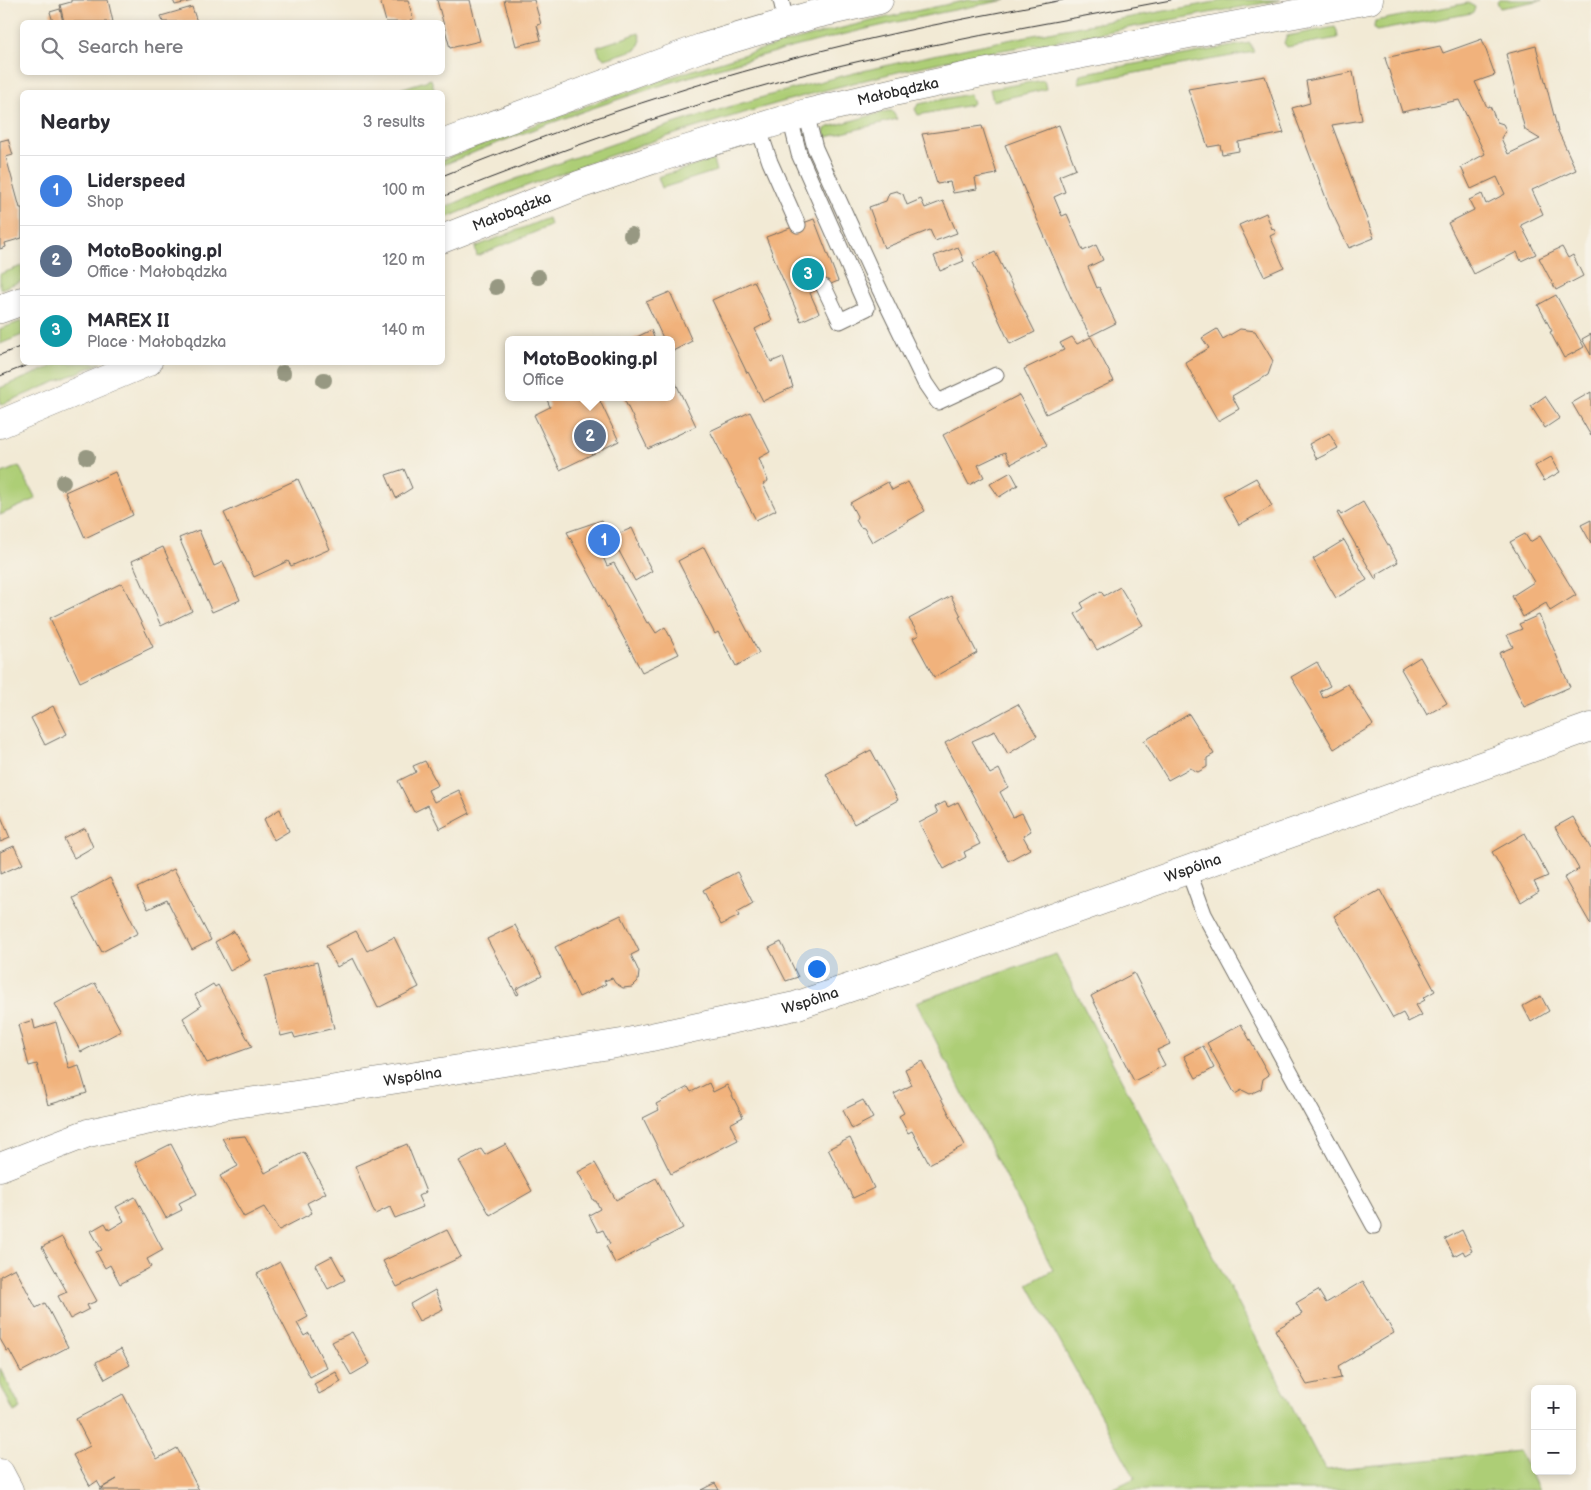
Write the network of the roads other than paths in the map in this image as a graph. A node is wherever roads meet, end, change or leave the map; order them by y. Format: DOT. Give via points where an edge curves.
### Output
graph roads {
  1 [pos="879,0"];
  2 [pos="1369,0"];
  3 [pos="784,11"];
  4 [pos="798,116"];
  5 [pos="758,127"];
  6 [pos="445,143"];
  7 [pos="798,225"];
  8 [pos="445,238"];
  9 [pos="824,287"];
  10 [pos="20,301"];
  11 [pos="0,309"];
  12 [pos="141,365"];
  13 [pos="996,375"];
  14 [pos="0,424"];
  15 [pos="1591,727"];
  16 [pos="1188,870"];
  17 [pos="0,1167"];
  18 [pos="1374,1226"];
  19 [pos="0,1473"];
  20 [pos="9,1490"];
  1 -- 3 [label="street"];
  2 -- 4 [label="street, Małobądzka" via="977,74"];
  3 -- 6 [label="street" via="701,48"];
  4 -- 5 [label="street, Małobądzka"];
  4 -- 9 [label="lane" via="799,154 868,308 840,321"];
  4 -- 13 [label="lane" via="925,383 938,402"];
  5 -- 7 [label="lane"];
  5 -- 8 [label="street, Małobądzka" via="579,185"];
  10 -- 11 [label="street"];
  12 -- 14 [label="street"];
  15 -- 16 [label="street, Wspólna"];
  16 -- 17 [label="street, Wspólna" via="954,954 795,1006 628,1042 202,1108 88,1133"];
  16 -- 18 [label="lane" via="1204,914"];
  19 -- 20 [label="street"];
}
